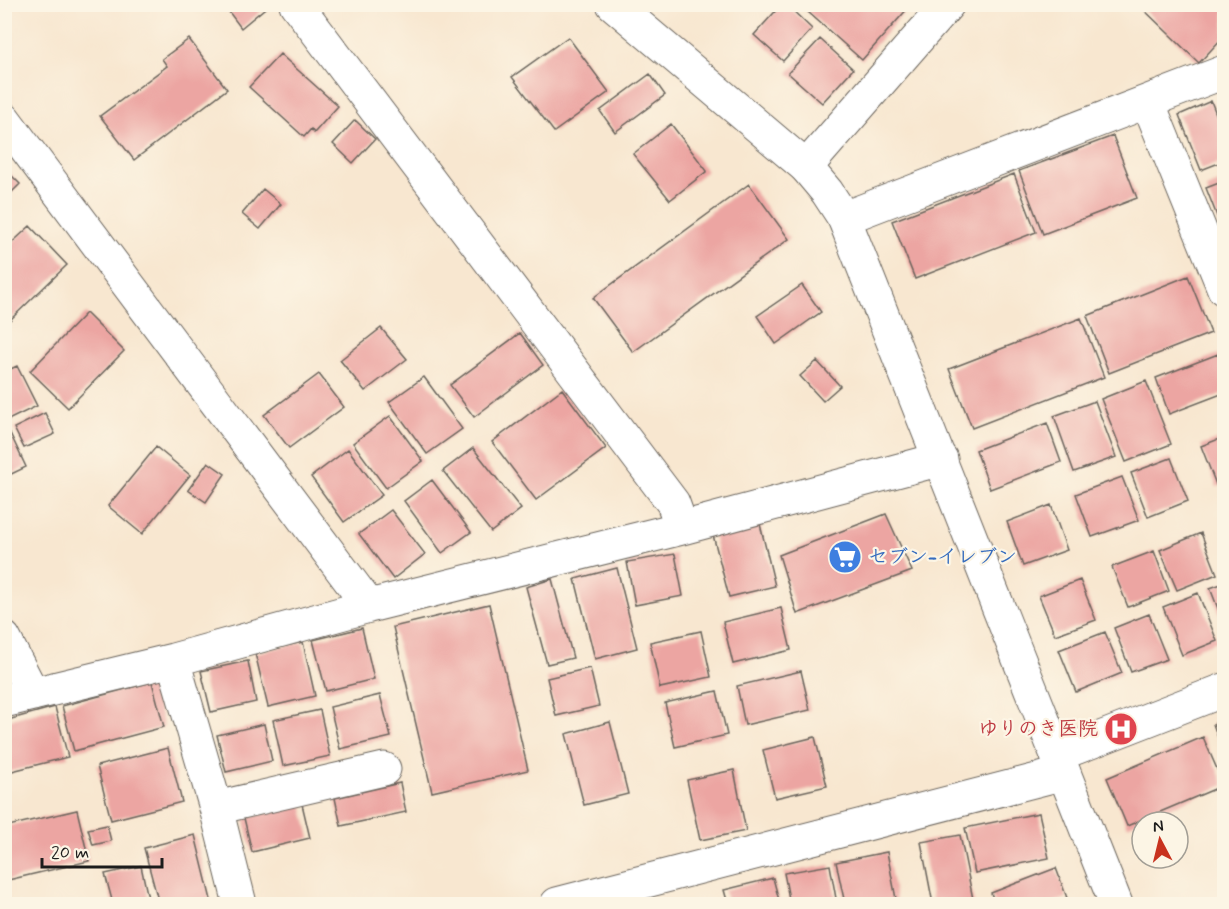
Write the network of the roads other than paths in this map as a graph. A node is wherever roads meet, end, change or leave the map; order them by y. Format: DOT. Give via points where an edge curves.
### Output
graph roads {
  1 [pos="296,4"];
  2 [pos="613,4"];
  3 [pos="948,4"];
  4 [pos="1224,72"];
  5 [pos="1148,102"];
  6 [pos="4,119"];
  7 [pos="806,167"];
  8 [pos="844,218"];
  9 [pos="1222,276"];
  10 [pos="940,459"];
  11 [pos="682,528"];
  12 [pos="369,606"];
  13 [pos="4,638"];
  14 [pos="173,660"];
  15 [pos="1224,690"];
  16 [pos="19,698"];
  17 [pos="1060,764"];
  18 [pos="384,769"];
  19 [pos="216,808"];
  20 [pos="240,904"];
  21 [pos="557,904"];
  22 [pos="1116,904"];
  1 -- 11 [label="street" via="660,484 673,503"];
  2 -- 7 [label="street"];
  3 -- 7 [label="street"];
  4 -- 5 [label="street"];
  5 -- 8 [label="street"];
  5 -- 9 [label="street"];
  6 -- 12 [label="street"];
  7 -- 8 [label="street"];
  8 -- 10 [label="street"];
  10 -- 11 [label="street"];
  10 -- 17 [label="street"];
  11 -- 12 [label="street"];
  12 -- 14 [label="street"];
  13 -- 16 [label="street"];
  14 -- 16 [label="street"];
  14 -- 19 [label="street"];
  15 -- 17 [label="street"];
  17 -- 21 [label="street"];
  17 -- 22 [label="street"];
  18 -- 19 [label="street"];
  19 -- 20 [label="street"];
}
